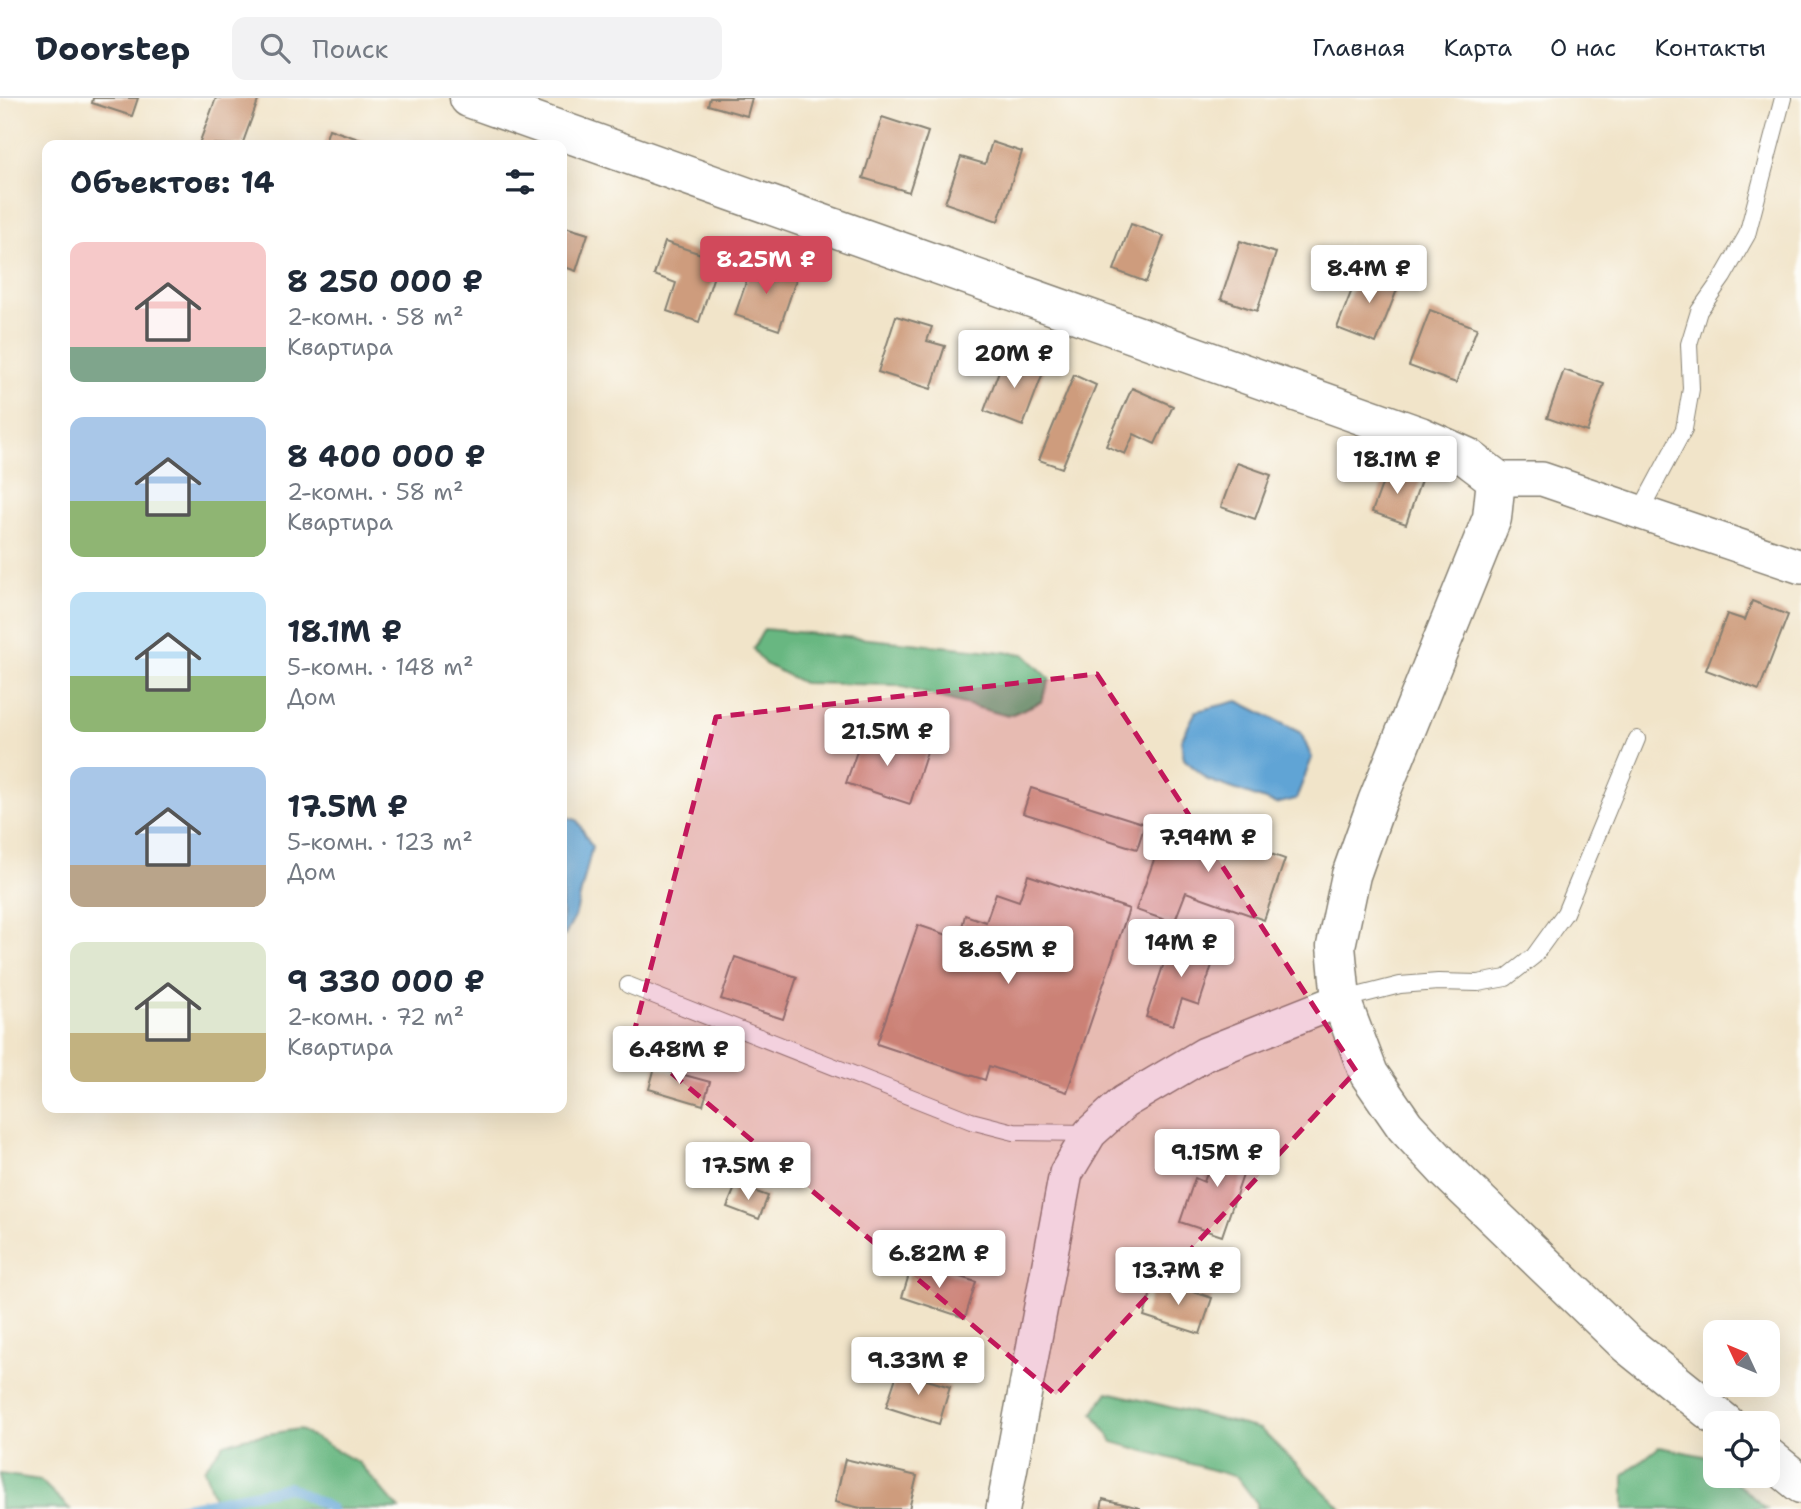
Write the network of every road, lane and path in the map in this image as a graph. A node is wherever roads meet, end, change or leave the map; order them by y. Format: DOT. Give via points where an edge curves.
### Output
graph roads {
  1 [pos="469,98"];
  2 [pos="1783,98"];
  3 [pos="1496,480"];
  4 [pos="1639,513"];
  5 [pos="1801,567"];
  6 [pos="1637,739"];
  7 [pos="628,985"];
  8 [pos="1341,1000"];
  9 [pos="1090,1133"];
  10 [pos="1710,1411"];
  11 [pos="1780,1467"];
  12 [pos="1801,1484"];
  13 [pos="1003,1509"];
  1 -- 3 [label="street" via="1420,436 1467,457"];
  2 -- 4 [label="lane" via="1746,234 1699,311 1689,344 1691,389 1684,429"];
  3 -- 4 [label="street" via="1542,479"];
  3 -- 8 [label="street" via="1492,518 1351,875 1336,946"];
  4 -- 5 [label="street"];
  6 -- 8 [label="lane" via="1564,913 1534,956 1506,978 1401,985"];
  7 -- 9 [label="lane" via="971,1121 1014,1132"];
  8 -- 9 [label="street" via="1205,1054 1124,1102"];
  8 -- 10 [label="street" via="1369,1074 1405,1126 1628,1345"];
  9 -- 13 [label="street" via="1066,1173"];
  11 -- 12 [label="street"];
}
